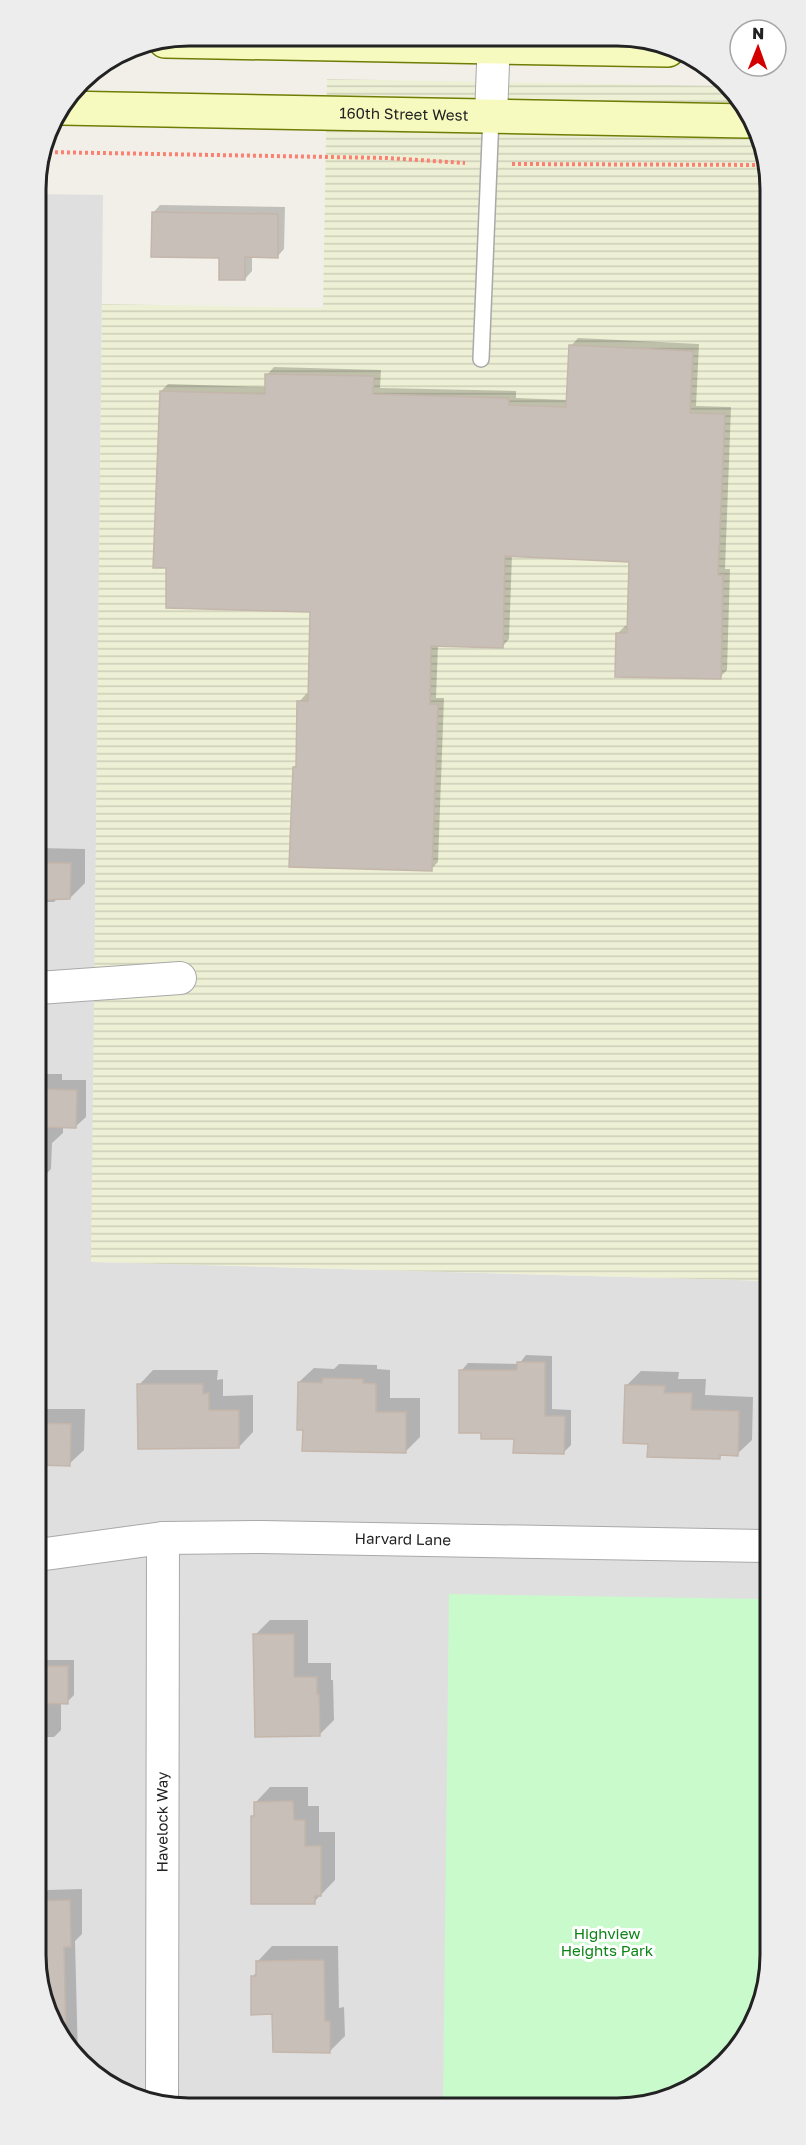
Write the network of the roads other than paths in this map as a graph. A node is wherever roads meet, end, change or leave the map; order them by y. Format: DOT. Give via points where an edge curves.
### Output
graph roads {
  1 [pos="493,46"];
  2 [pos="568,46"];
  3 [pos="645,49"];
  4 [pos="72,108"];
  5 [pos="491,116"];
  6 [pos="742,121"];
  7 [pos="481,358"];
  8 [pos="180,978"];
  9 [pos="47,987"];
  10 [pos="163,1538"];
  11 [pos="759,1546"];
  12 [pos="46,1555"];
  13 [pos="162,2096"];
  1 -- 5 [label="street"];
  2 -- 3 [label="main road"];
  4 -- 5 [label="main road, 160th Street West"];
  5 -- 6 [label="main road, 160th Street West"];
  5 -- 7 [label="lane"];
  8 -- 9 [label="street"];
  10 -- 11 [label="street, Harvard Lane"];
  10 -- 12 [label="street, Harvard Lane"];
  10 -- 13 [label="street, Havelock Way"];
}
